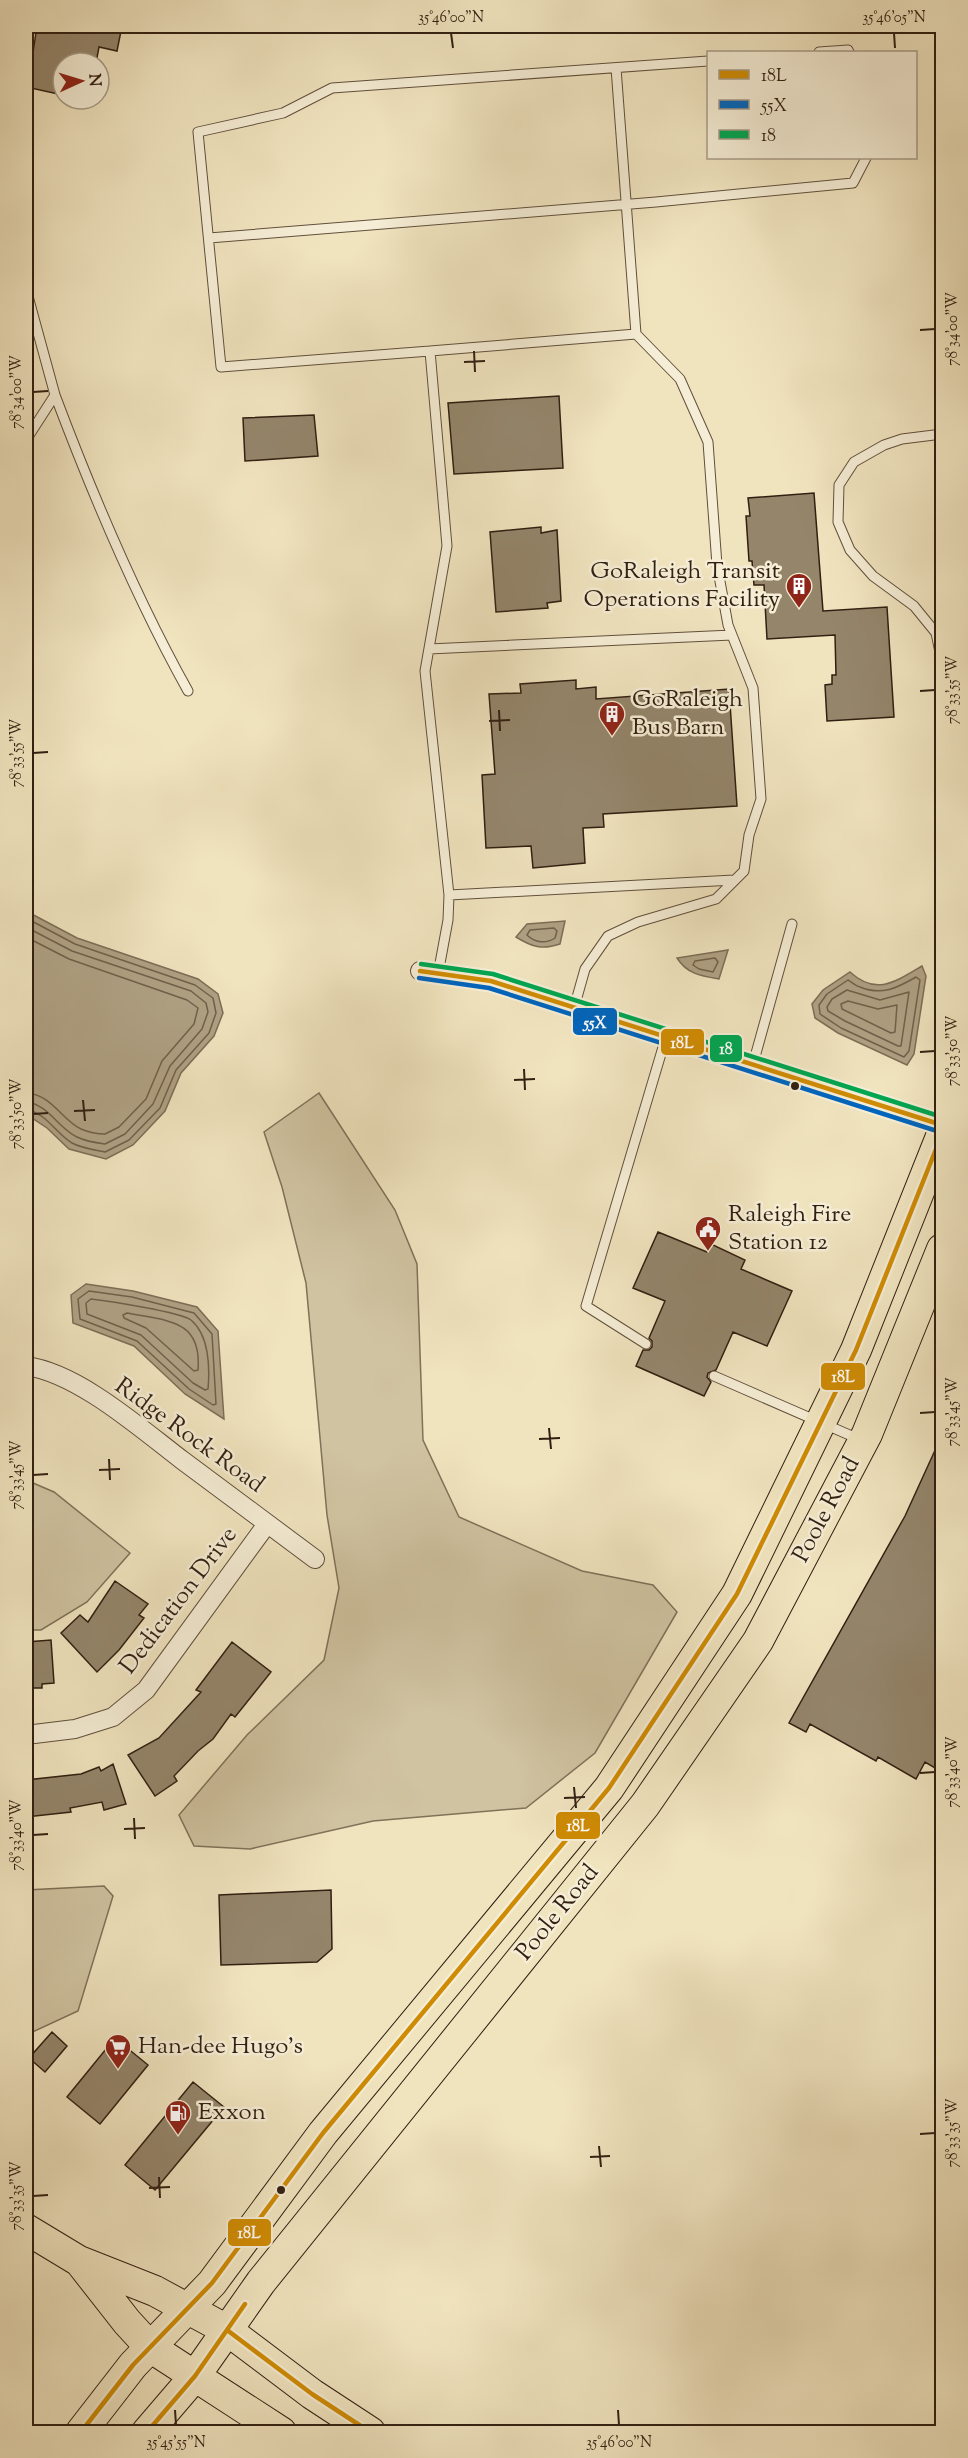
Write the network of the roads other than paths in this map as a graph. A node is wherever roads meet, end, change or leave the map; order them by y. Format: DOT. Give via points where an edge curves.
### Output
graph roads {
  1 [pos="834,51"];
  2 [pos="848,51"];
  3 [pos="707,61"];
  4 [pos="616,68"];
  5 [pos="865,159"];
  6 [pos="625,205"];
  7 [pos="209,237"];
  8 [pos="26,289"];
  9 [pos="636,334"];
  10 [pos="430,351"];
  11 [pos="55,395"];
  12 [pos="942,435"];
  13 [pos="26,440"];
  14 [pos="732,635"];
  15 [pos="429,649"];
  16 [pos="942,662"];
  17 [pos="188,691"];
  18 [pos="942,747"];
  19 [pos="942,756"];
  20 [pos="734,880"];
  21 [pos="449,895"];
  22 [pos="792,924"];
  23 [pos="429,973"];
  24 [pos="574,1008"];
  25 [pos="666,1037"];
  26 [pos="753,1064"];
  27 [pos="942,1125"];
  28 [pos="942,1134"];
  29 [pos="942,1250"];
  30 [pos="646,1344"];
  31 [pos="26,1366"];
  32 [pos="714,1376"];
  33 [pos="821,1421"];
  34 [pos="864,1441"];
  35 [pos="267,1524"];
  36 [pos="315,1559"];
  37 [pos="26,1735"];
  38 [pos="609,1788"];
  39 [pos="645,1805"];
  40 [pos="26,2229"];
  41 [pos="79,2261"];
  42 [pos="186,2308"];
  43 [pos="227,2331"];
  44 [pos="150,2347"];
  45 [pos="195,2376"];
  46 [pos="81,2433"];
  47 [pos="147,2433"];
  48 [pos="281,2433"];
  49 [pos="370,2433"];
  1 -- 2 [label="lane"];
  3 -- 4 [label="lane"];
  4 -- 6 [label="lane"];
  4 -- 7 [label="lane" via="332,88 283,113 198,132"];
  5 -- 6 [label="lane" via="853,183"];
  6 -- 7 [label="lane"];
  6 -- 9 [label="lane"];
  7 -- 10 [label="lane" via="221,367"];
  8 -- 11 [label="lane"];
  9 -- 10 [label="lane"];
  9 -- 14 [label="lane" via="680,379 708,442 717,565"];
  10 -- 15 [label="lane" via="447,546"];
  11 -- 13 [label="lane"];
  11 -- 17 [label="lane" via="89,485"];
  12 -- 16 [label="lane" via="884,445 854,462 839,485 838,522 850,550 873,576 914,606 936,633"];
  14 -- 15 [label="lane"];
  14 -- 20 [label="lane" via="753,688 761,799 749,834 744,871"];
  15 -- 21 [label="lane" via="425,671"];
  18 -- 19 [label="lane"];
  20 -- 21 [label="lane"];
  20 -- 24 [label="lane" via="716,899 638,922 608,936 585,969"];
  21 -- 23 [label="lane" via="448,920"];
  22 -- 26 [label="lane"];
  23 -- 24 [label="street" via="491,981"];
  24 -- 25 [label="street"];
  25 -- 26 [label="street"];
  25 -- 30 [label="lane" via="586,1306"];
  26 -- 27 [label="street"];
  28 -- 33 [label="main road, Poole Road" via="856,1350"];
  29 -- 34 [label="main road, Poole Road"];
  31 -- 35 [label="street, Ridge Rock Road" via="79,1385"];
  32 -- 33 [label="lane"];
  33 -- 34 [label="lane"];
  33 -- 38 [label="main road, Poole Road" via="737,1593"];
  34 -- 39 [label="main road, Poole Road" via="758,1641"];
  35 -- 36 [label="street, Ridge Rock Road"];
  35 -- 37 [label="street, Dedication Drive" via="146,1690 113,1717 75,1729"];
  38 -- 39 [label="main road"];
  38 -- 42 [label="main road, Poole Road" via="323,2133 212,2283"];
  39 -- 43 [label="main road, Poole Road" via="261,2282"];
  40 -- 41 [label="main road"];
  41 -- 42 [label="main road" via="155,2291"];
  41 -- 44 [label="main road"];
  42 -- 43 [label="main road"];
  42 -- 44 [label="main road, Poole Road"];
  43 -- 45 [label="main road, Poole Road"];
  43 -- 49 [label="main road"];
  44 -- 45 [label="main road"];
  44 -- 46 [label="main road, Poole Road"];
  45 -- 47 [label="main road, Poole Road"];
  45 -- 48 [label="main road"];
}
